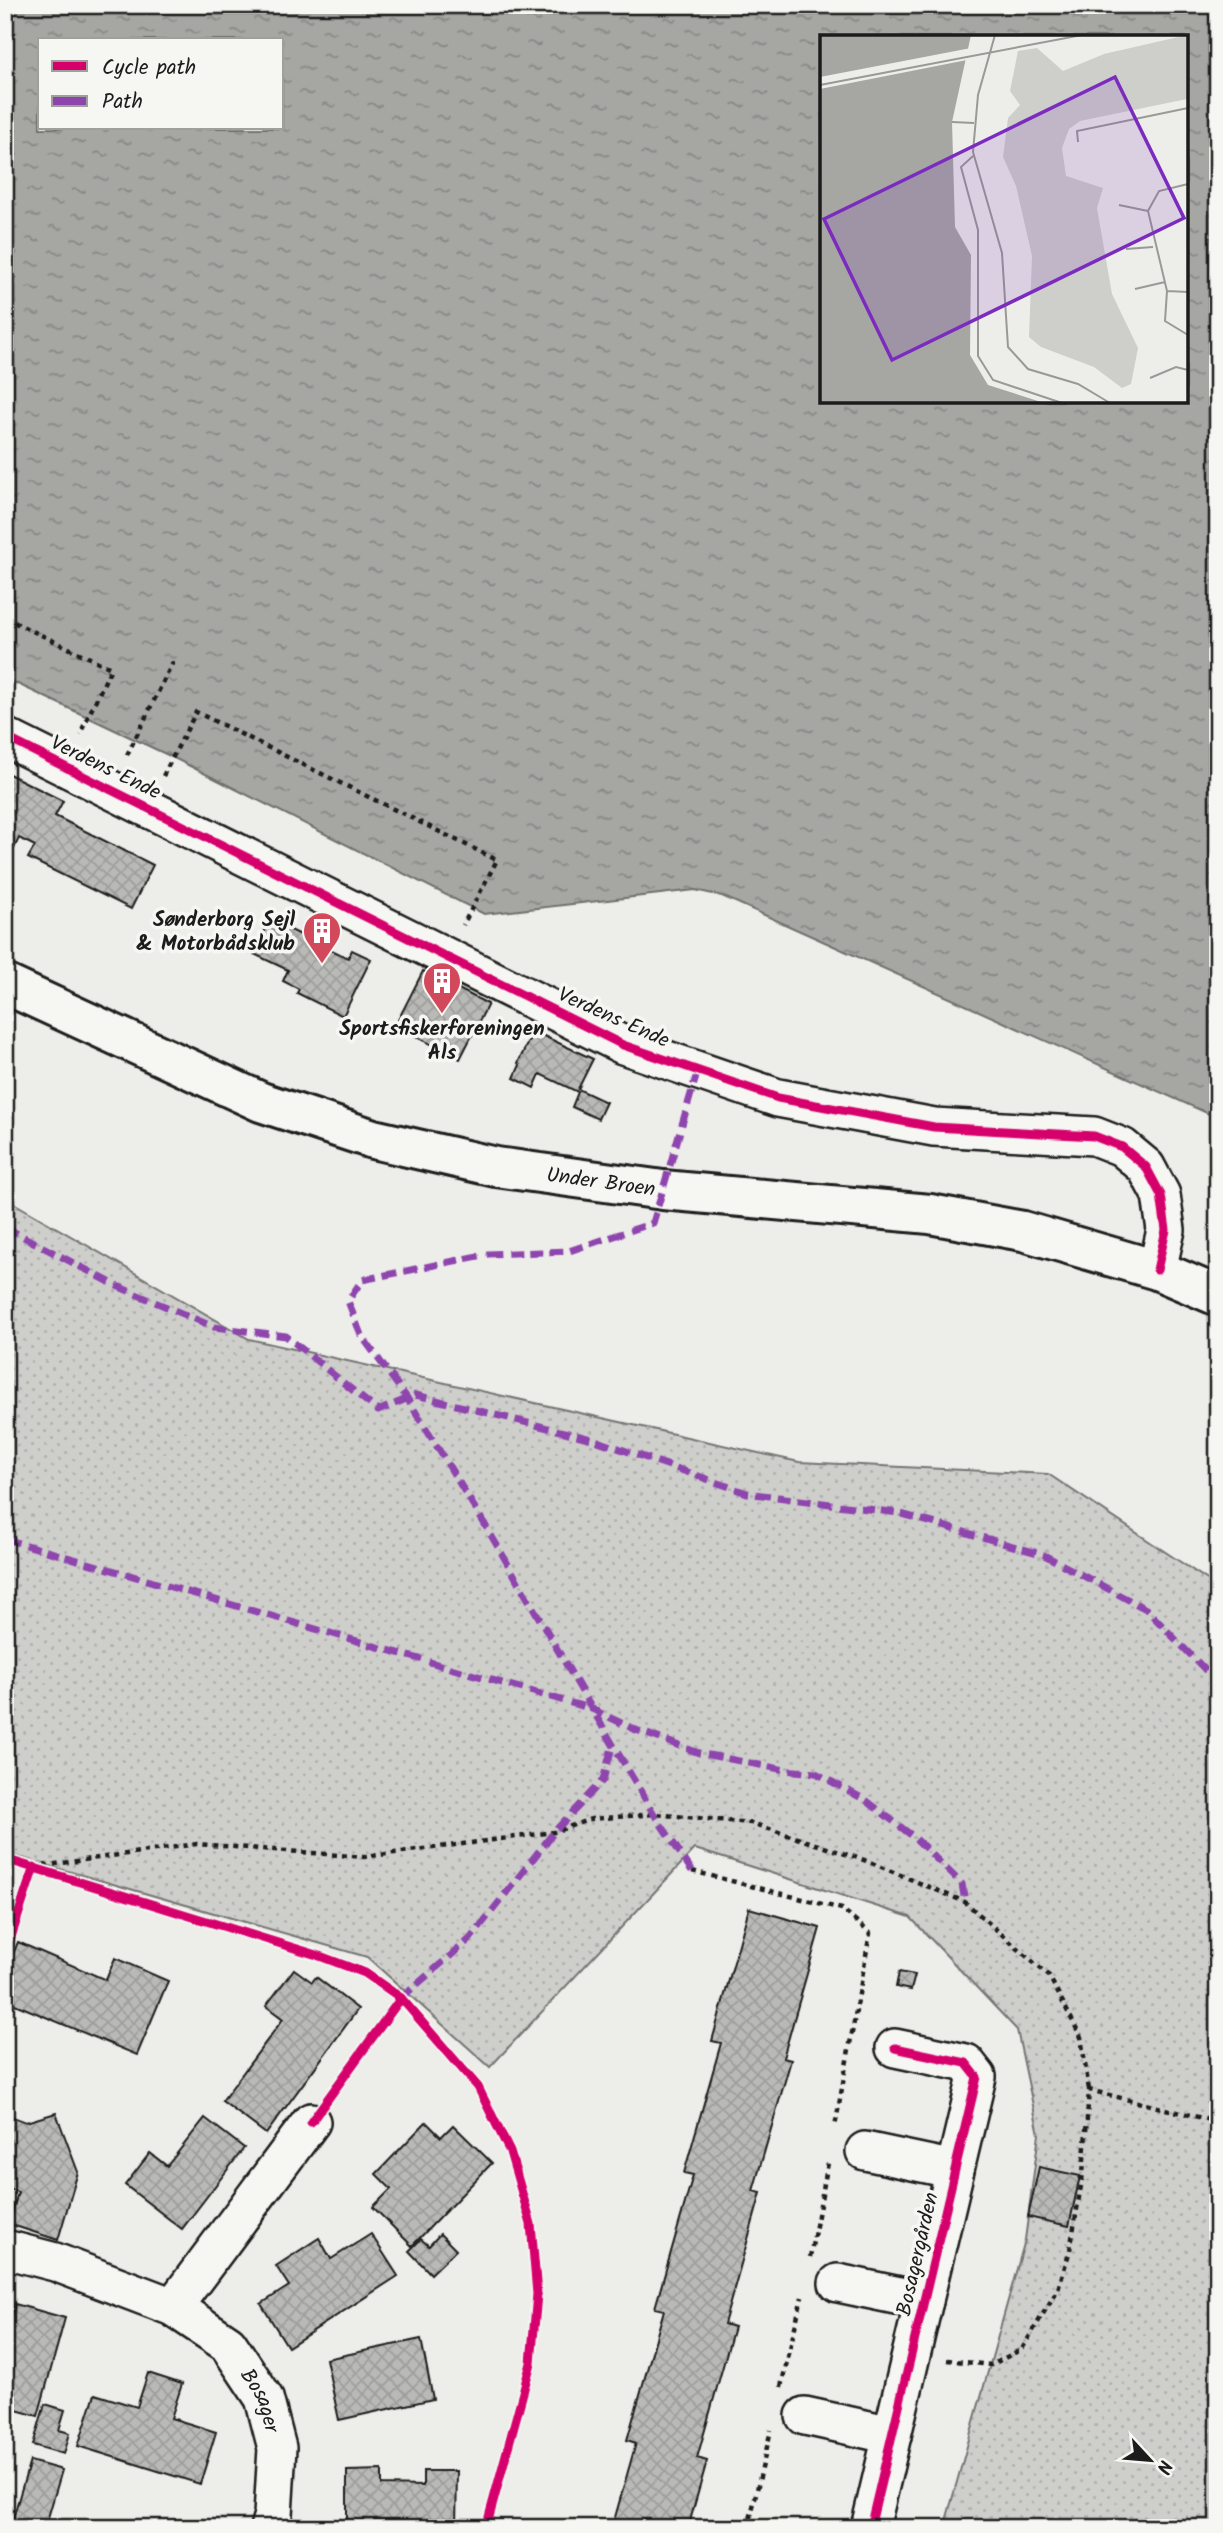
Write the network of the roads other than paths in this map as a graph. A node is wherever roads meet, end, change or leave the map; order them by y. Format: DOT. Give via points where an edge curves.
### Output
graph roads {
  1 [pos="5,737"];
  2 [pos="5,984"];
  3 [pos="1157,1270"];
  4 [pos="1218,1296"];
  5 [pos="895,2048"];
  6 [pos="311,2122"];
  7 [pos="847,2153"];
  8 [pos="955,2170"];
  9 [pos="5,2249"];
  10 [pos="817,2278"];
  11 [pos="924,2301"];
  12 [pos="173,2307"];
  13 [pos="785,2411"];
  14 [pos="892,2435"];
  15 [pos="269,2528"];
  16 [pos="870,2528"];
  1 -- 3 [label="street, Verdens Ende" via="623,1045 778,1098 934,1127 1094,1136 1122,1147 1146,1167 1161,1195 1166,1230"];
  2 -- 3 [label="street, Under Broen" via="261,1102 373,1139 522,1171 930,1214 1023,1231"];
  3 -- 4 [label="street, Under Broen"];
  5 -- 8 [label="street, Bosagergården" via="966,2063 977,2077"];
  6 -- 12 [label="street"];
  7 -- 8 [label="street, Bosagergården"];
  8 -- 11 [label="street, Bosagergården"];
  9 -- 12 [label="street, Bosager" via="55,2262"];
  10 -- 11 [label="street, Bosagergården"];
  11 -- 14 [label="street, Bosagergården"];
  12 -- 15 [label="street, Bosager" via="228,2344 264,2398 277,2448"];
  13 -- 14 [label="street"];
  14 -- 16 [label="street, Bosagergården"];
}
